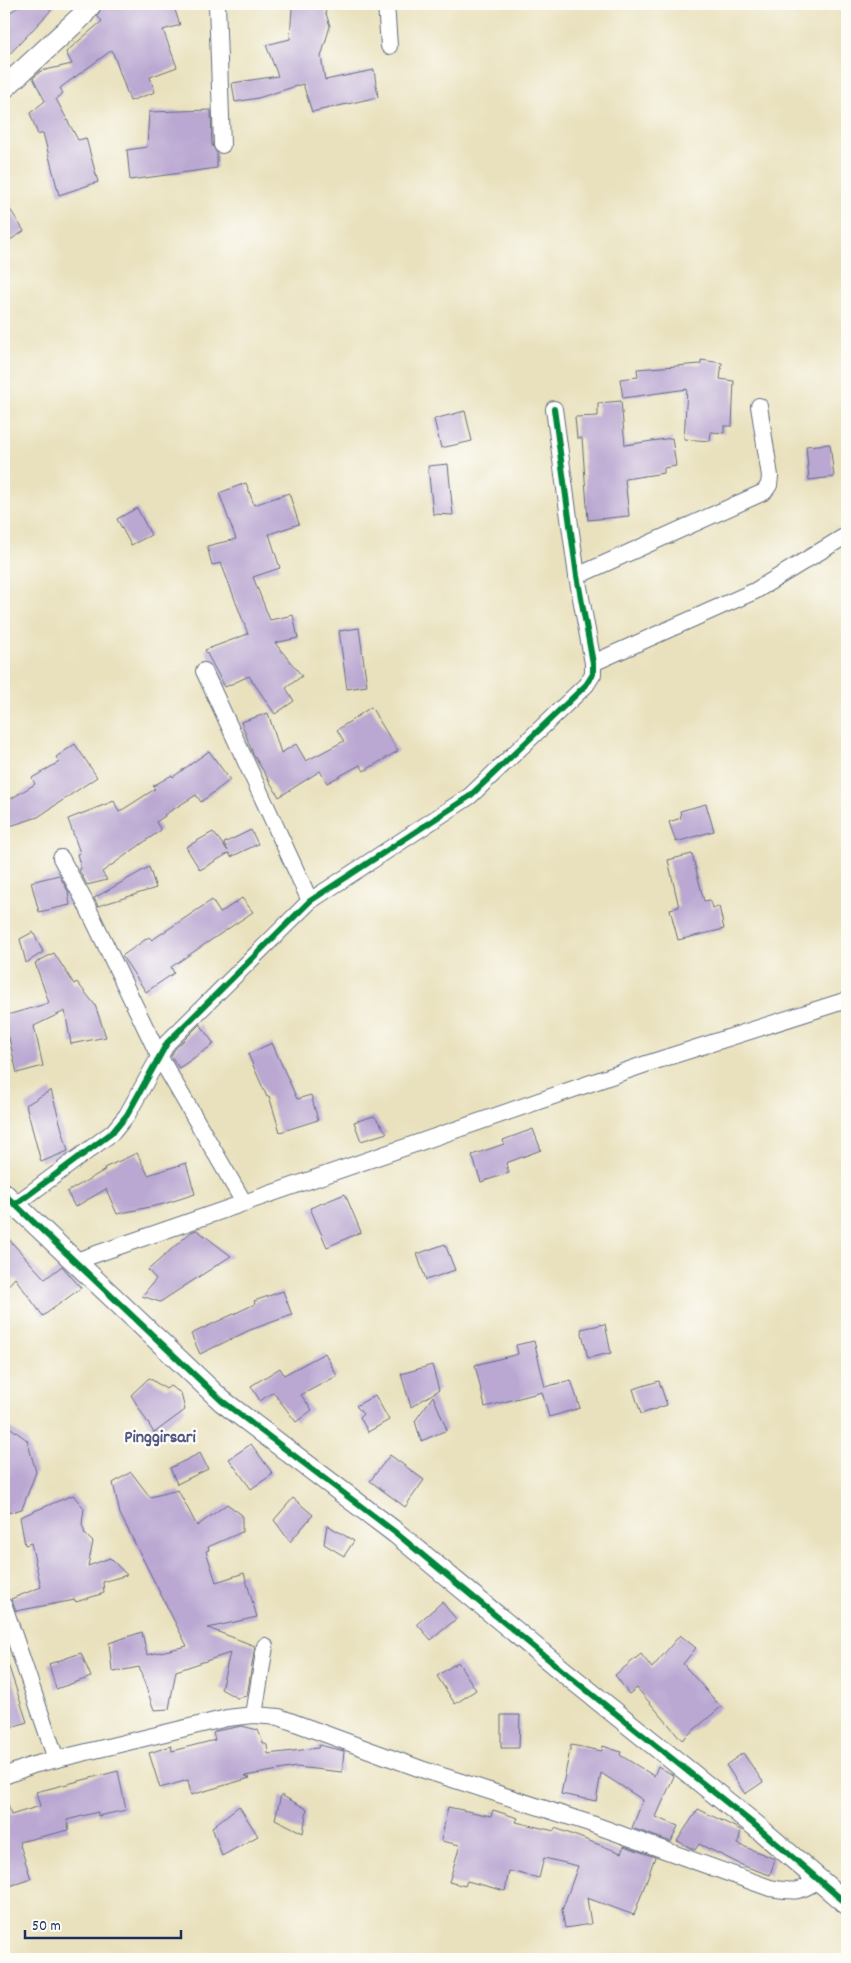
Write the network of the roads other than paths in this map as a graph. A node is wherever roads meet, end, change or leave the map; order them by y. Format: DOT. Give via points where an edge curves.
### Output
graph roads {
  1 [pos="91,4"];
  2 [pos="217,4"];
  3 [pos="386,4"];
  4 [pos="389,46"];
  5 [pos="4,88"];
  6 [pos="222,145"];
  7 [pos="760,406"];
  8 [pos="554,409"];
  9 [pos="847,535"];
  10 [pos="577,576"];
  11 [pos="593,663"];
  12 [pos="204,671"];
  13 [pos="61,858"];
  14 [pos="310,901"];
  15 [pos="847,1000"];
  16 [pos="159,1056"];
  17 [pos="10,1199"];
  18 [pos="243,1201"];
  19 [pos="76,1261"];
  20 [pos="4,1606"];
  21 [pos="265,1646"];
  22 [pos="254,1715"];
  23 [pos="56,1760"];
  24 [pos="4,1776"];
  25 [pos="819,1880"];
  26 [pos="847,1904"];
  1 -- 5 [label="street"];
  2 -- 6 [label="street"];
  3 -- 4 [label="street"];
  7 -- 10 [label="street" via="770,476 770,485 764,492"];
  8 -- 10 [label="street"];
  9 -- 11 [label="street" via="755,591"];
  10 -- 11 [label="street"];
  11 -- 14 [label="street" via="593,674 575,697 470,796"];
  12 -- 14 [label="street"];
  13 -- 16 [label="street"];
  14 -- 16 [label="street" via="167,1043"];
  15 -- 18 [label="street" via="646,1064"];
  16 -- 17 [label="street" via="127,1115 113,1132"];
  16 -- 18 [label="street"];
  17 -- 19 [label="street"];
  18 -- 19 [label="street"];
  19 -- 25 [label="street" via="222,1401 396,1533"];
  20 -- 23 [label="street"];
  21 -- 22 [label="street"];
  22 -- 23 [label="street" via="227,1718"];
  22 -- 25 [label="street" via="279,1716 421,1769 770,1888 800,1892"];
  23 -- 24 [label="street"];
  25 -- 26 [label="street"];
}
